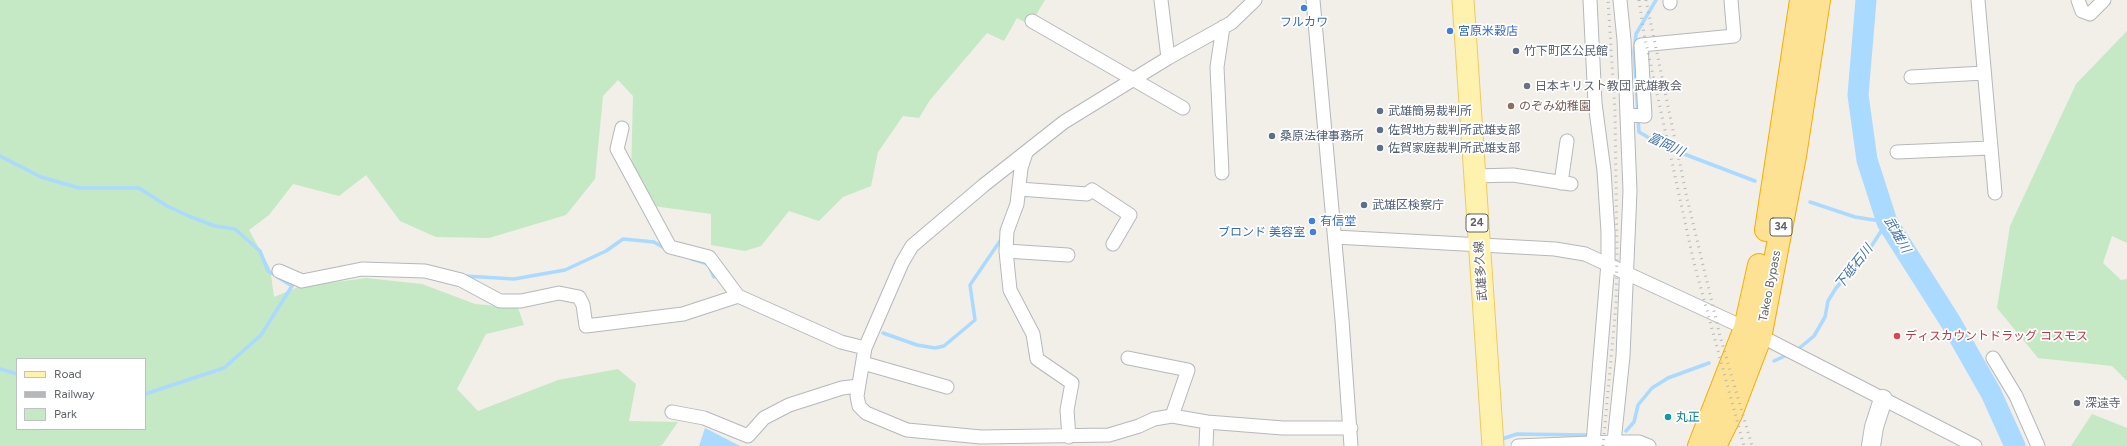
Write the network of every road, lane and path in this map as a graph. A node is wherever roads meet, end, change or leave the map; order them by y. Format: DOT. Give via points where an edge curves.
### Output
graph roads {
  1 [pos="1161,0"];
  2 [pos="1255,0"];
  3 [pos="1313,0"];
  4 [pos="1463,0"];
  5 [pos="1590,0"];
  6 [pos="1620,0"];
  7 [pos="1731,0"];
  8 [pos="1801,0"];
  9 [pos="1819,0"];
  10 [pos="1978,0"];
  11 [pos="2078,0"];
  12 [pos="2104,0"];
  13 [pos="1032,21"];
  14 [pos="1223,28"];
  15 [pos="1168,58"];
  16 [pos="1984,73"];
  17 [pos="1911,77"];
  18 [pos="1133,79"];
  19 [pos="1183,108"];
  20 [pos="1628,115"];
  21 [pos="622,128"];
  22 [pos="1567,141"];
  23 [pos="1990,148"];
  24 [pos="1897,152"];
  25 [pos="1026,153"];
  26 [pos="1222,173"];
  27 [pos="1474,176"];
  28 [pos="1019,189"];
  29 [pos="1995,193"];
  30 [pos="1335,237"];
  31 [pos="1113,244"];
  32 [pos="1479,245"];
  33 [pos="1006,251"];
  34 [pos="1068,255"];
  35 [pos="1608,263"];
  36 [pos="279,271"];
  37 [pos="1627,272"];
  38 [pos="738,296"];
  39 [pos="1753,333"];
  40 [pos="865,348"];
  41 [pos="1128,358"];
  42 [pos="1993,358"];
  43 [pos="863,363"];
  44 [pos="858,386"];
  45 [pos="947,387"];
  46 [pos="1883,400"];
  47 [pos="672,412"];
  48 [pos="1172,416"];
  49 [pos="1208,422"];
  50 [pos="1351,428"];
  51 [pos="1069,437"];
  52 [pos="977,441"];
  53 [pos="1614,442"];
  54 [pos="1593,443"];
  55 [pos="1206,446"];
  56 [pos="1351,446"];
  57 [pos="1493,446"];
  58 [pos="1518,446"];
  59 [pos="1649,446"];
  60 [pos="1699,446"];
  61 [pos="1715,446"];
  62 [pos="1871,446"];
  63 [pos="1975,446"];
  64 [pos="2038,446"];
  1 -- 15 [label="street"];
  2 -- 14 [label="street"];
  3 -- 30 [label="street"];
  4 -- 27 [label="main road, 武雄多久線 / 24"];
  5 -- 35 [label="street" via="1597,116 1607,197"];
  6 -- 20 [label="street"];
  7 -- 20 [label="street" via="1734,36 1641,44 1645,116"];
  8 -- 39 [label="highway, Takeo Bypass / 34" via="1763,249"];
  9 -- 39 [label="highway, Takeo Bypass / 34" via="1795,156"];
  10 -- 16 [label="street"];
  11 -- 12 [label="street" via="2082,11 2090,14"];
  13 -- 18 [label="street"];
  14 -- 15 [label="street"];
  14 -- 26 [label="street" via="1217,67"];
  15 -- 18 [label="street"];
  16 -- 17 [label="street"];
  16 -- 23 [label="street"];
  18 -- 19 [label="street"];
  18 -- 25 [label="street" via="1064,122"];
  20 -- 37 [label="street" via="1630,191"];
  21 -- 38 [label="street" via="618,149 670,247 709,258"];
  22 -- 27 [label="street" via="1566,183 1513,175"];
  23 -- 24 [label="street"];
  23 -- 29 [label="street"];
  25 -- 28 [label="street"];
  25 -- 40 [label="street" via="912,246"];
  27 -- 32 [label="main road, 武雄多久線 / 24"];
  28 -- 31 [label="street" via="1088,194 1092,190 1130,215"];
  28 -- 33 [label="street" via="1017,204 1007,230"];
  30 -- 32 [label="street"];
  30 -- 50 [label="street"];
  32 -- 35 [label="street" via="1555,249 1586,254"];
  32 -- 57 [label="main road, 武雄多久線 / 24"];
  33 -- 34 [label="street"];
  33 -- 51 [label="street" via="1010,290 1033,334 1037,359 1072,383 1067,410"];
  35 -- 37 [label="street"];
  35 -- 54 [label="street"];
  36 -- 38 [label="street" via="297,279 362,269 425,271 460,280 500,301 521,301 559,293 578,297 583,305 586,326 683,314"];
  37 -- 39 [label="street"];
  37 -- 53 [label="street" via="1623,356"];
  38 -- 40 [label="street" via="841,342"];
  39 -- 46 [label="street"];
  39 -- 60 [label="highway, Takeo Bypass / 34"];
  39 -- 61 [label="highway, Takeo Bypass / 34" via="1731,414"];
  40 -- 43 [label="street"];
  41 -- 48 [label="street" via="1188,370"];
  42 -- 64 [label="street" via="2016,396"];
  43 -- 44 [label="street"];
  43 -- 45 [label="street"];
  44 -- 47 [label="street" via="842,388 789,405 764,418 748,436 704,418"];
  44 -- 52 [label="street" via="859,406 879,420 907,430"];
  46 -- 62 [label="street"];
  46 -- 63 [label="street"];
  48 -- 49 [label="street"];
  48 -- 51 [label="street" via="1154,419 1109,435"];
  49 -- 50 [label="street" via="1283,428"];
  49 -- 55 [label="street"];
  50 -- 56 [label="street"];
  51 -- 52 [label="street"];
  53 -- 54 [label="street"];
  53 -- 59 [label="street" via="1639,442"];
  54 -- 58 [label="street"];
}
